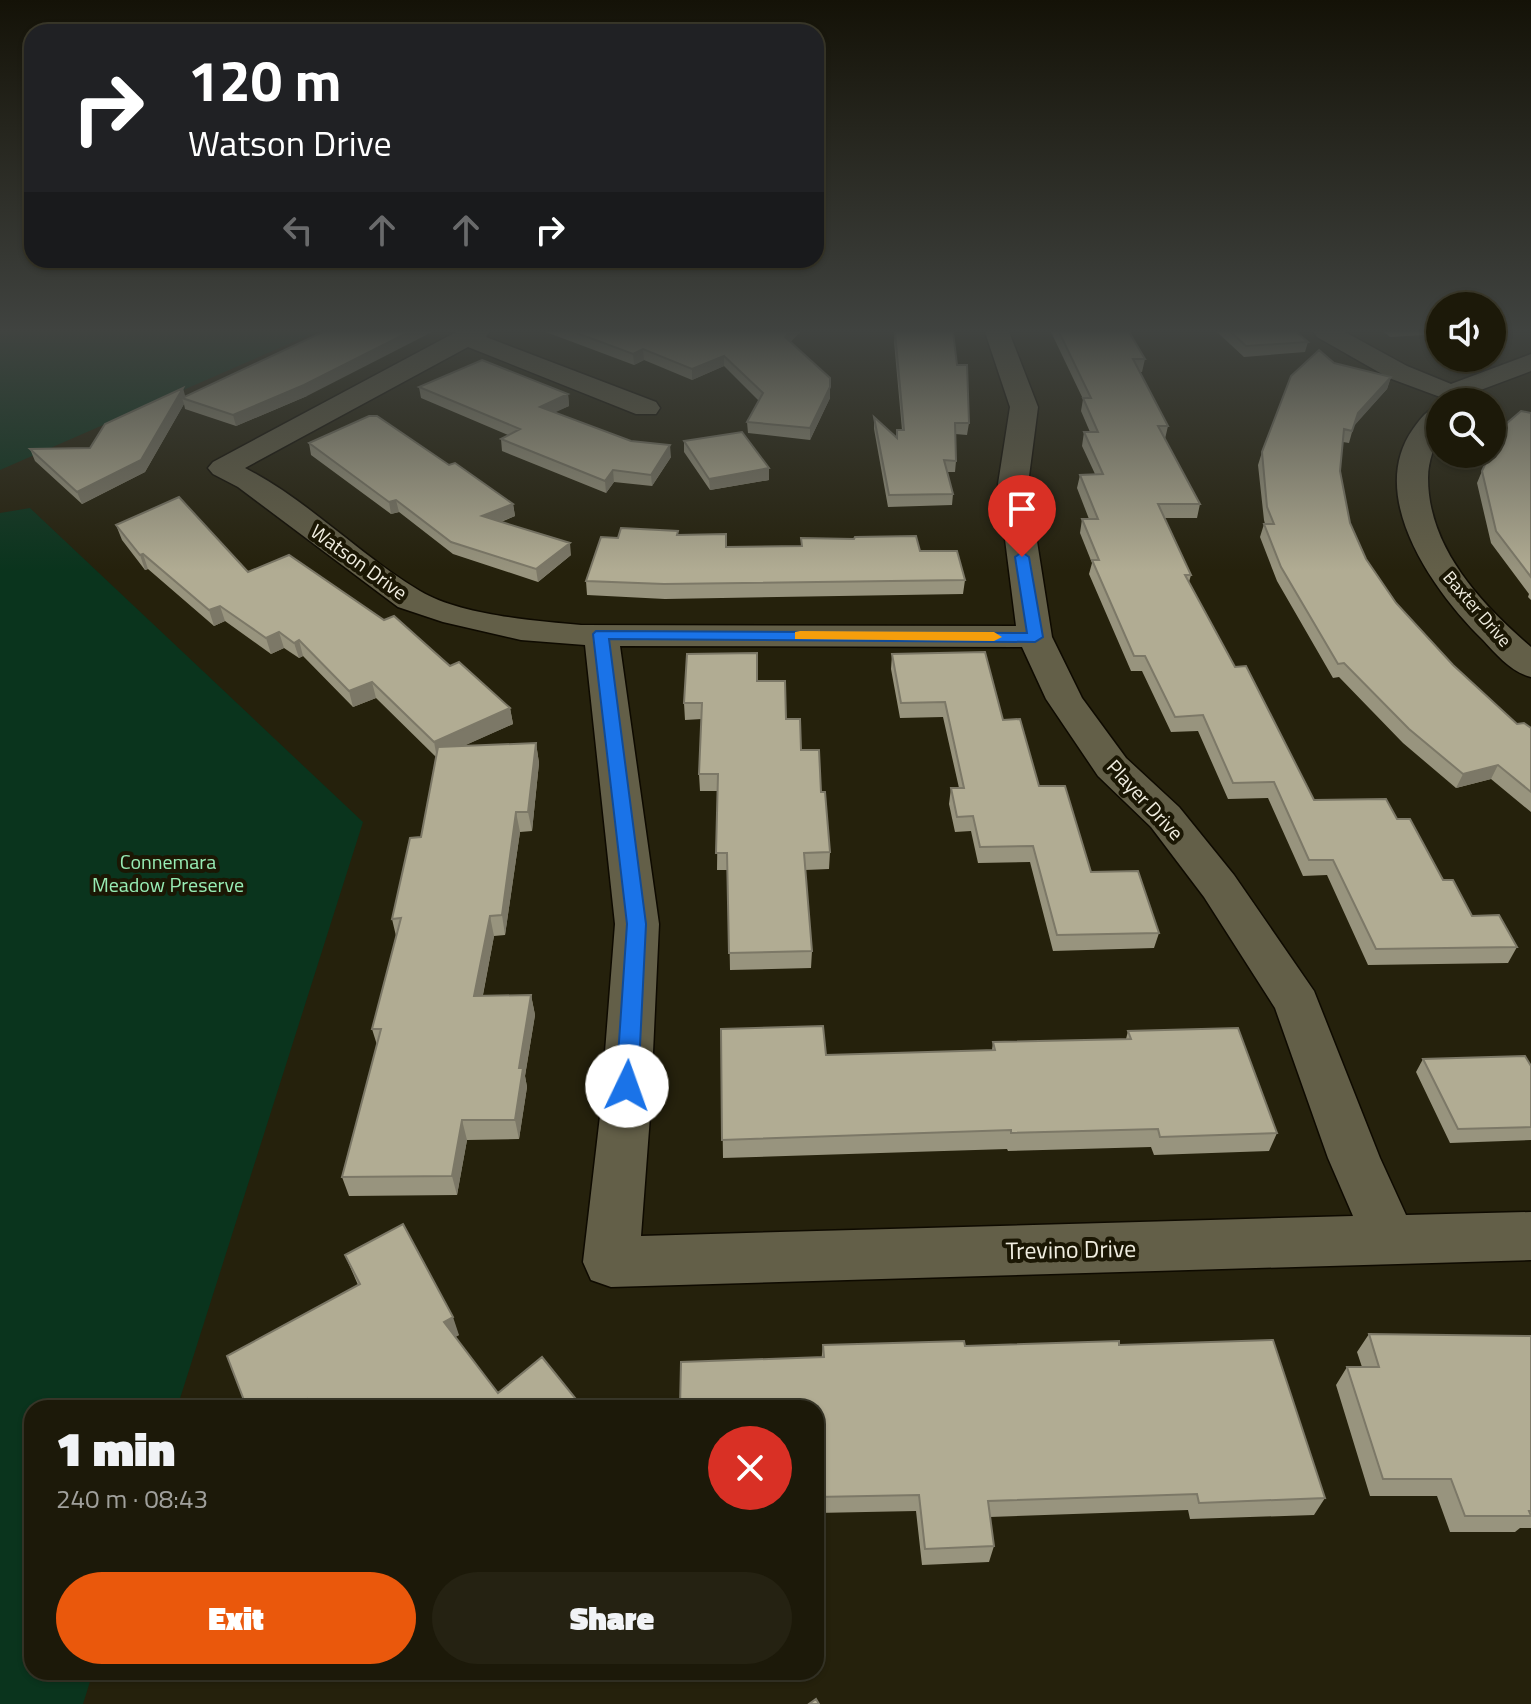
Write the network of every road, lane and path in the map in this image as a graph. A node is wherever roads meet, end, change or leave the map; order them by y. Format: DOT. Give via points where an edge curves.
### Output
graph roads {
  1 [pos="328,412"];
  2 [pos="1023,412"];
  3 [pos="1426,432"];
  4 [pos="601,634"];
  5 [pos="1035,637"];
  6 [pos="1531,666"];
  7 [pos="1531,1236"];
  8 [pos="1391,1241"];
  1 -- 4 [label="street, Watson Drive" via="223,468 410,600 521,630"];
  2 -- 5 [label="street, Player Drive" via="1013,484"];
  3 -- 6 [label="street, Baxter Drive" via="1419,442 1414,474 1416,509 1429,549 1457,592"];
  4 -- 5 [label="street, Watson Drive"];
  4 -- 8 [label="street, Trevino Drive" via="637,924 611,1262"];
  5 -- 8 [label="street, Player Drive" via="1064,699 1112,767 1165,817 1219,886 1297,1004"];
  7 -- 8 [label="street, Trevino Drive"];
}
